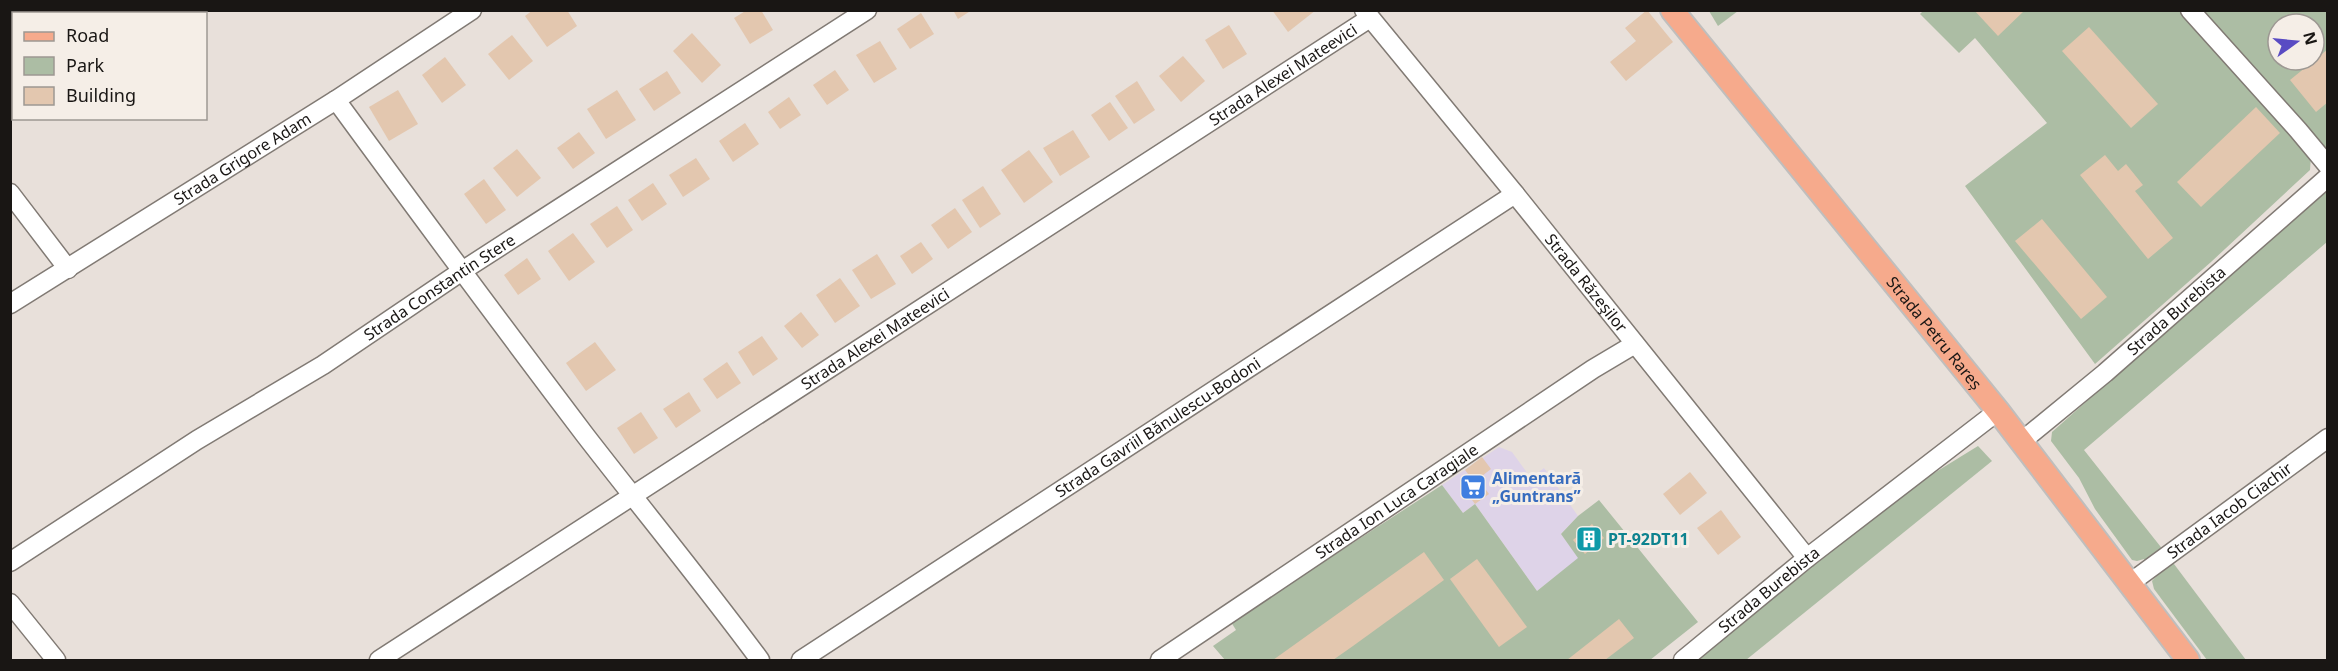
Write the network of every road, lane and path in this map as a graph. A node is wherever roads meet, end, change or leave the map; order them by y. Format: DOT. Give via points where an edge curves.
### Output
graph roads {
  1 [pos="472,10"];
  2 [pos="867,10"];
  3 [pos="1672,10"];
  4 [pos="2190,10"];
  5 [pos="1367,14"];
  6 [pos="336,100"];
  7 [pos="2328,166"];
  8 [pos="2328,177"];
  9 [pos="10,194"];
  10 [pos="1515,194"];
  11 [pos="68,269"];
  12 [pos="462,271"];
  13 [pos="10,304"];
  14 [pos="1635,344"];
  15 [pos="1998,411"];
  16 [pos="2328,438"];
  17 [pos="2022,441"];
  18 [pos="634,497"];
  19 [pos="1807,558"];
  20 [pos="10,562"];
  21 [pos="2130,583"];
  22 [pos="10,603"];
  23 [pos="56,660"];
  24 [pos="379,660"];
  25 [pos="760,660"];
  26 [pos="801,660"];
  27 [pos="1160,660"];
  28 [pos="1683,660"];
  29 [pos="2188,660"];
  1 -- 6 [label="street, Strada Grigore Adam"];
  2 -- 12 [label="street, Strada Constantin Stere"];
  3 -- 15 [label="main road, Strada Petru Rareș"];
  4 -- 7 [label="street"];
  5 -- 10 [label="street, Strada Răzeşilor"];
  5 -- 18 [label="street, Strada Alexei Mateevici"];
  6 -- 11 [label="street, Strada Grigore Adam"];
  6 -- 12 [label="street"];
  8 -- 17 [label="street, Strada Burebista"];
  9 -- 11 [label="street"];
  10 -- 14 [label="street, Strada Răzeşilor"];
  10 -- 26 [label="street, Strada Gavriil Bănulescu-Bodoni"];
  11 -- 13 [label="street, Strada Grigore Adam"];
  12 -- 18 [label="street"];
  12 -- 20 [label="street, Strada Constantin Stere" via="322,365 197,440"];
  14 -- 19 [label="street, Strada Răzeşilor"];
  14 -- 27 [label="street, Strada Ion Luca Caragiale"];
  15 -- 17 [label="main road, Strada Petru Rareș"];
  15 -- 19 [label="street, Strada Burebista"];
  16 -- 21 [label="street, Strada Iacob Ciachir"];
  17 -- 21 [label="main road, Strada Petru Rareș"];
  18 -- 24 [label="street, Strada Alexei Mateevici"];
  18 -- 25 [label="street"];
  19 -- 28 [label="street, Strada Burebista"];
  21 -- 29 [label="main road, Strada Petru Rareș"];
  22 -- 23 [label="street"];
}
